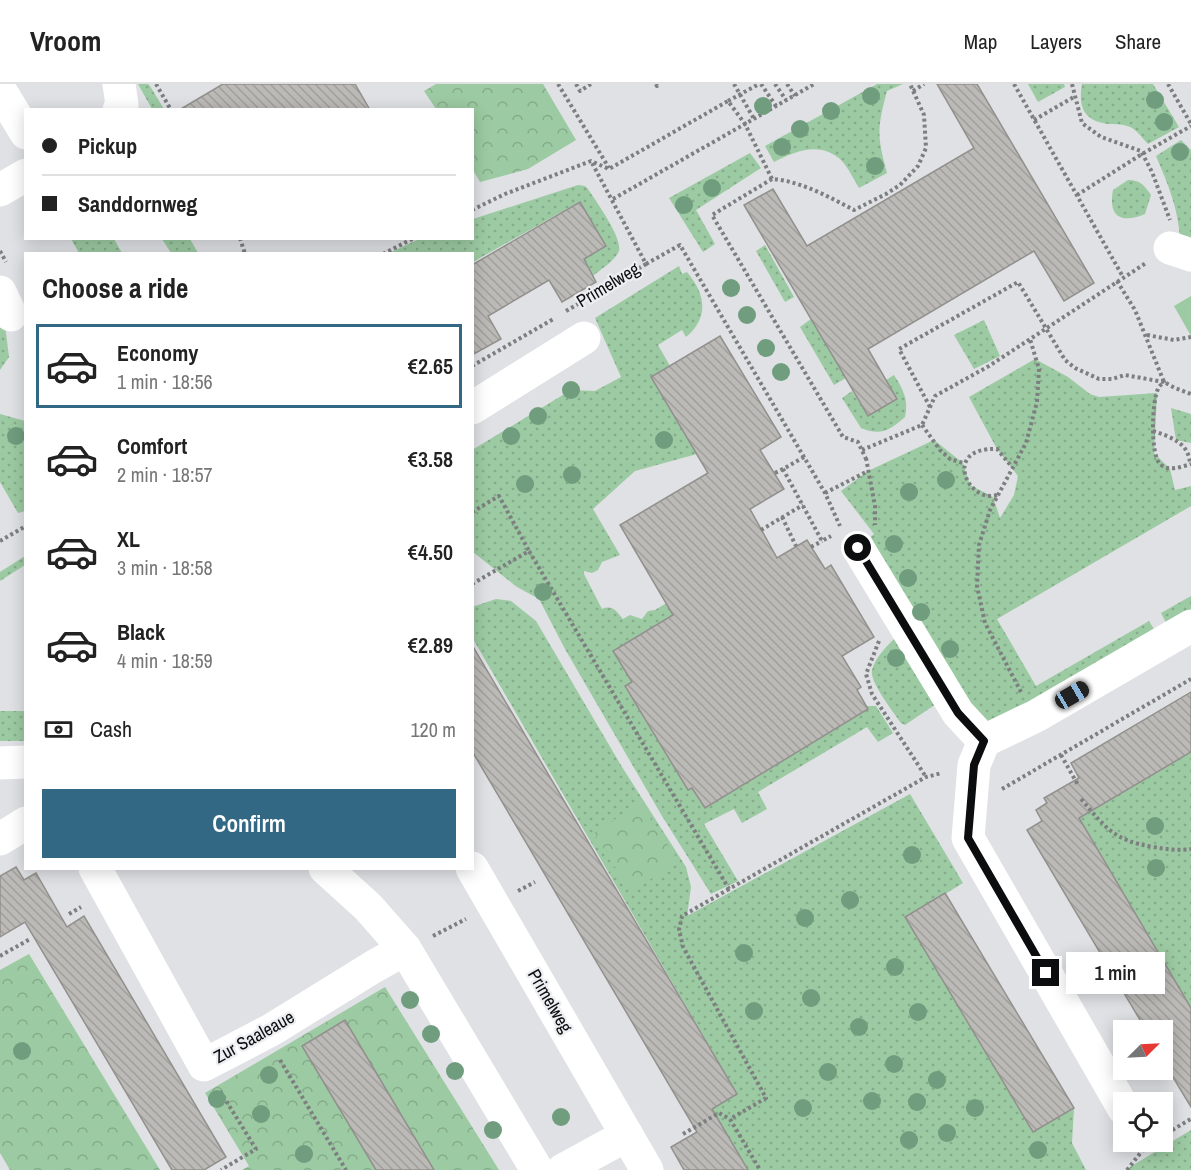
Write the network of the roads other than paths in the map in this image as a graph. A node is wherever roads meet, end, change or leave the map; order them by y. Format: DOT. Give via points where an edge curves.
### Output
graph roads {
  1 [pos="119,84"];
  2 [pos="0,90"];
  3 [pos="120,108"];
  4 [pos="24,130"];
  5 [pos="24,176"];
  6 [pos="0,190"];
  7 [pos="584,338"];
  8 [pos="474,407"];
  9 [pos="844,538"];
  10 [pos="1191,626"];
  11 [pos="979,753"];
  12 [pos="24,762"];
  13 [pos="0,763"];
  14 [pos="24,824"];
  15 [pos="0,839"];
  16 [pos="96,870"];
  17 [pos="327,870"];
  18 [pos="473,870"];
  19 [pos="405,949"];
  20 [pos="1114,1092"];
  21 [pos="627,1135"];
  22 [pos="537,1170"];
  23 [pos="563,1170"];
  24 [pos="647,1170"];
  1 -- 3 [label="street"];
  2 -- 4 [label="street"];
  5 -- 6 [label="street"];
  7 -- 8 [label="street, Primelweg"];
  9 -- 11 [label="street" via="958,713"];
  10 -- 11 [label="street"];
  11 -- 20 [label="street" via="968,838"];
  12 -- 13 [label="street"];
  14 -- 15 [label="street"];
  16 -- 19 [label="street, Zur Saaleaue" via="204,1065 271,1030"];
  17 -- 19 [label="street"];
  18 -- 21 [label="street, Primelweg"];
  19 -- 22 [label="street"];
  21 -- 23 [label="street"];
  21 -- 24 [label="street, Primelweg"];
}
